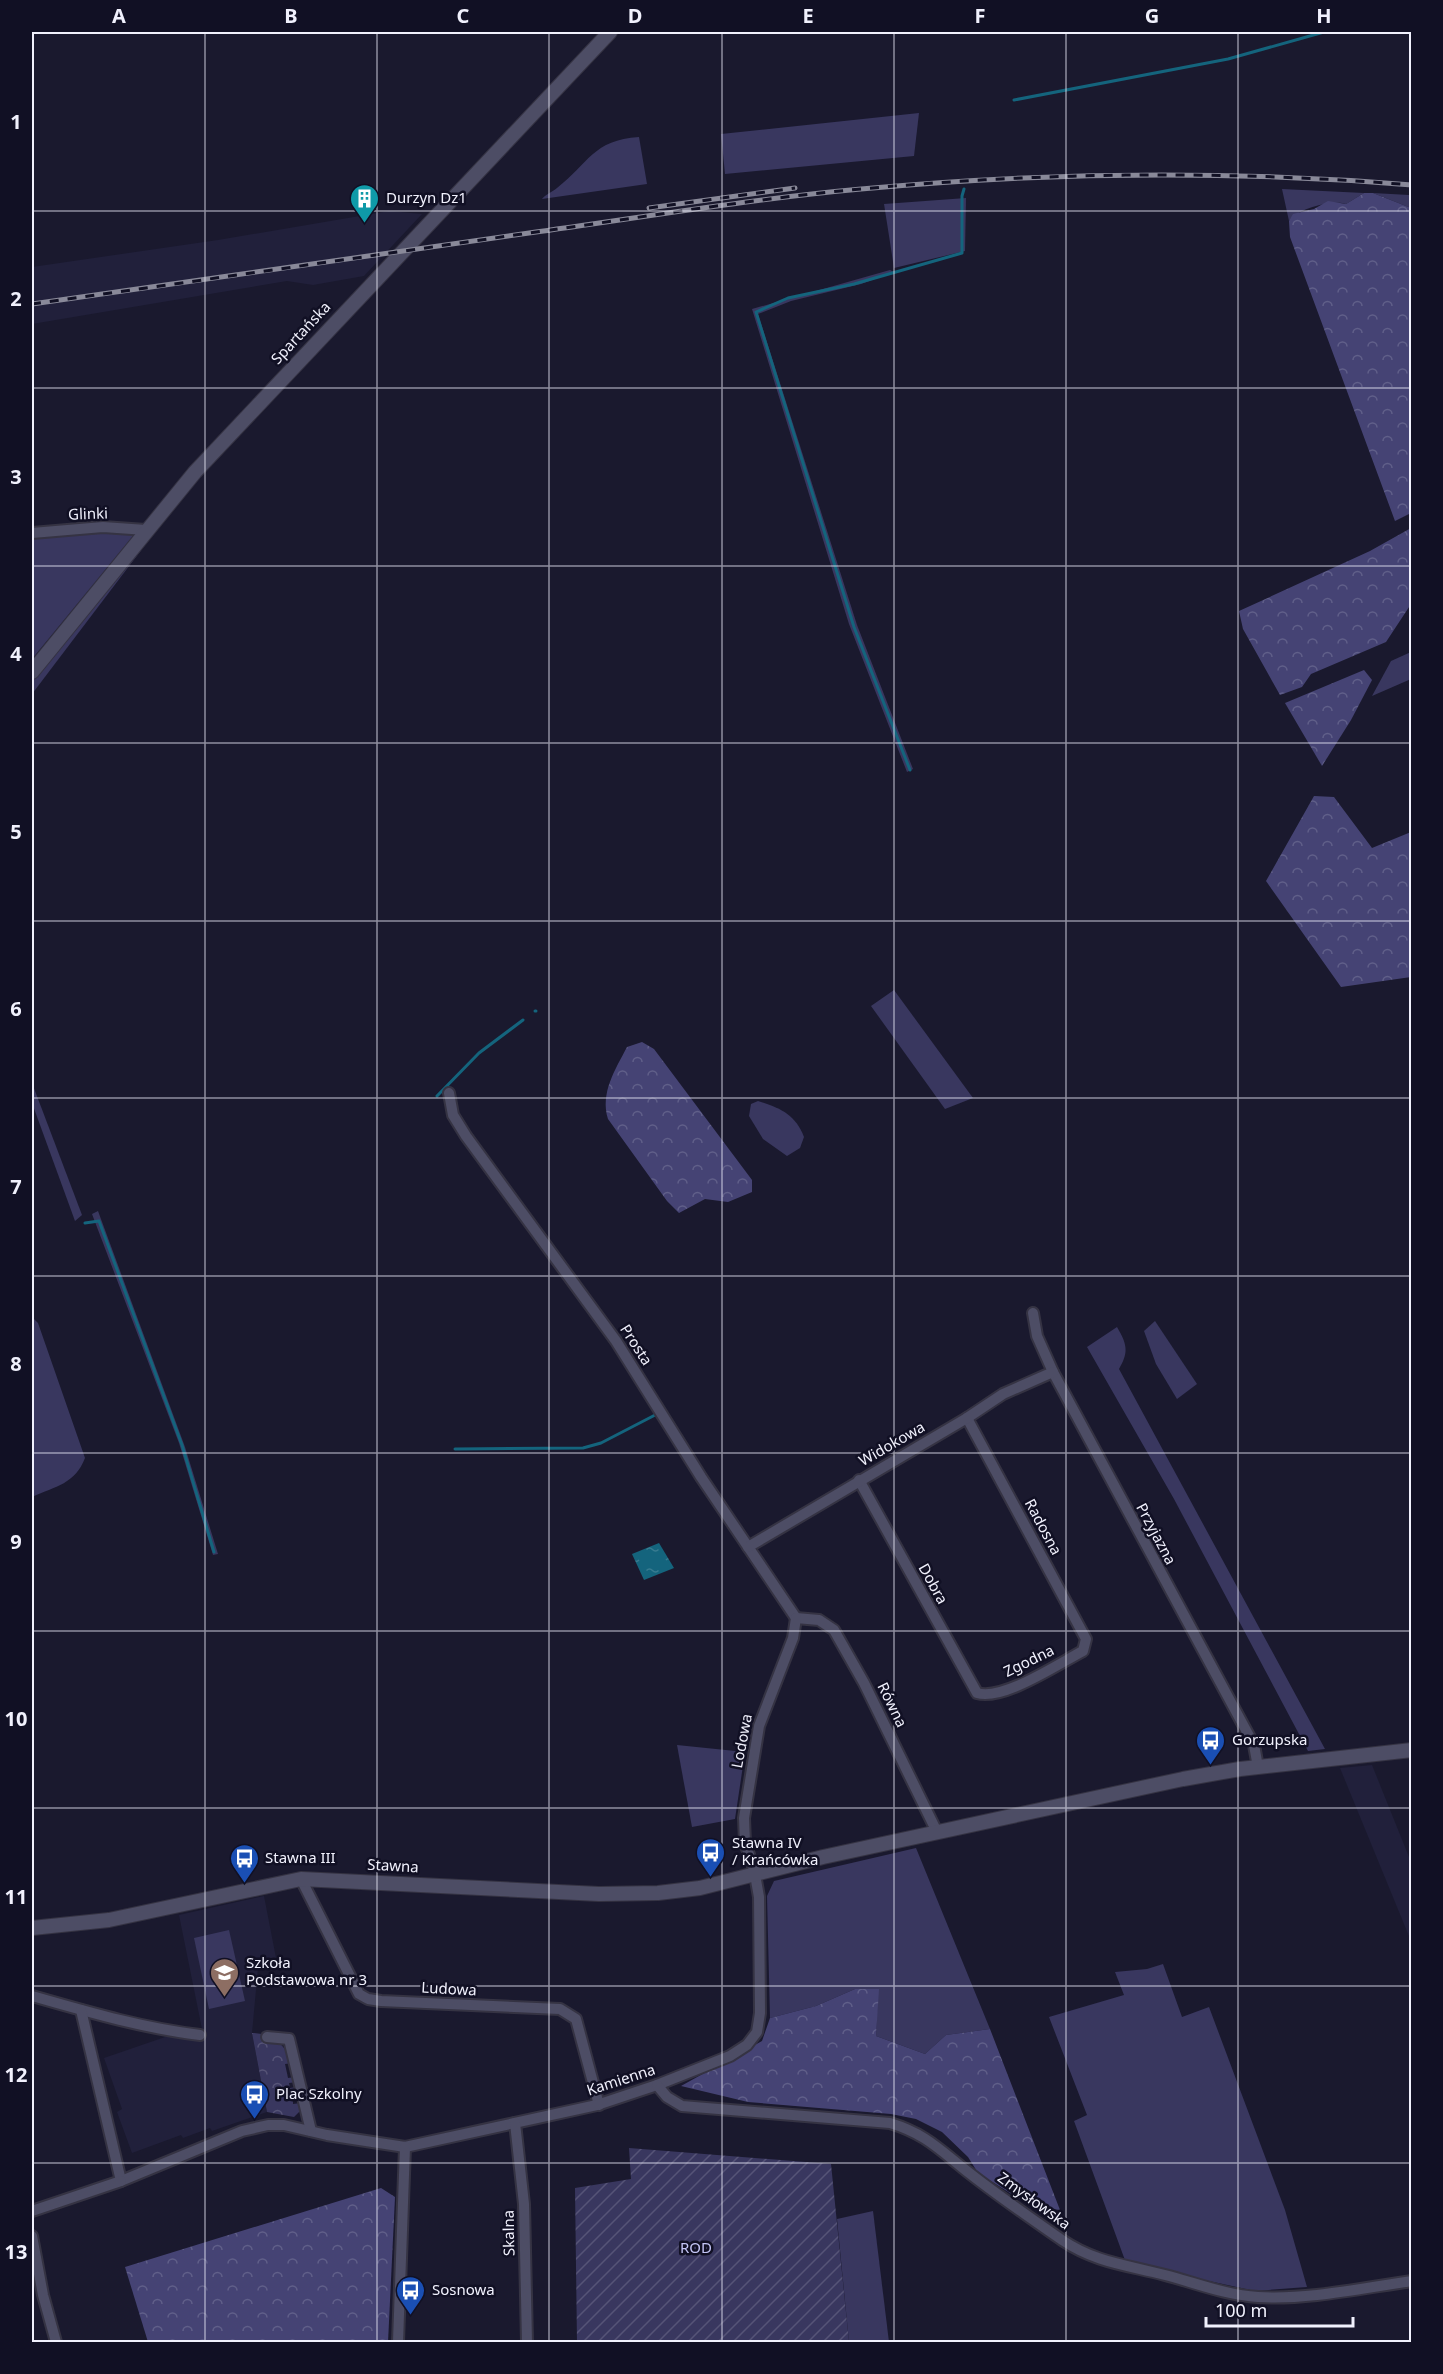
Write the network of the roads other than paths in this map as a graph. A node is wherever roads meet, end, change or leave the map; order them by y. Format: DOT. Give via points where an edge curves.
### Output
graph roads {
  1 [pos="610,32"];
  2 [pos="146,530"];
  3 [pos="32,533"];
  4 [pos="32,672"];
  5 [pos="448,1093"];
  6 [pos="1033,1313"];
  7 [pos="1053,1372"];
  8 [pos="967,1418"];
  9 [pos="859,1480"];
  10 [pos="748,1547"];
  11 [pos="796,1618"];
  12 [pos="1083,1651"];
  13 [pos="987,1696"];
  14 [pos="1412,1750"];
  15 [pos="1258,1767"];
  16 [pos="937,1832"];
  17 [pos="755,1875"];
  18 [pos="301,1879"];
  19 [pos="32,1928"];
  20 [pos="32,1995"];
  21 [pos="81,2010"];
  22 [pos="200,2035"];
  23 [pos="267,2037"];
  24 [pos="657,2085"];
  25 [pos="599,2104"];
  26 [pos="515,2123"];
  27 [pos="311,2131"];
  28 [pos="405,2147"];
  29 [pos="121,2181"];
  30 [pos="32,2211"];
  31 [pos="32,2236"];
  32 [pos="1412,2281"];
  33 [pos="56,2343"];
  34 [pos="398,2343"];
  35 [pos="527,2343"];
  1 -- 2 [label="street, Spartańska" via="314,343"];
  2 -- 3 [label="street, Glinki" via="103,527"];
  2 -- 4 [label="street, Spartańska"];
  5 -- 10 [label="street, Prosta" via="453,1115 466,1136 599,1316"];
  6 -- 7 [label="street, Przyjazna" via="1037,1336"];
  7 -- 8 [label="street, Widokowa" via="1004,1394"];
  7 -- 15 [label="street, Przyjazna" via="1254,1745"];
  8 -- 9 [label="street, Widokowa"];
  8 -- 12 [label="street, Radosna" via="1086,1639"];
  9 -- 10 [label="street, Widokowa"];
  9 -- 13 [label="street, Dobra" via="977,1693"];
  10 -- 11 [label="street, Prosta"];
  11 -- 16 [label="street, Równa" via="819,1620 834,1630"];
  11 -- 17 [label="street, Lodowa" via="793,1638 766,1701 751,1768 744,1829"];
  12 -- 13 [label="street, Zgodna"];
  14 -- 15 [label="street"];
  15 -- 16 [label="street" via="1183,1779"];
  16 -- 17 [label="street"];
  17 -- 18 [label="street, Stawna" via="700,1888 631,1895"];
  17 -- 24 [label="street, Kamienna" via="759,1914 757,2032 747,2045 730,2056"];
  18 -- 19 [label="street, Stawna" via="109,1920"];
  18 -- 25 [label="street, Ludowa" via="359,1994 381,2001 560,2009 569,2013 576,2019"];
  20 -- 21 [label="street"];
  21 -- 22 [label="street"];
  21 -- 29 [label="street"];
  23 -- 27 [label="street" via="289,2039"];
  24 -- 25 [label="street, Kamienna"];
  24 -- 32 [label="street, Zmysłowska" via="682,2106 890,2122 906,2127 936,2143 962,2167 1064,2241 1118,2266 1256,2297"];
  25 -- 26 [label="street, Kamienna"];
  26 -- 28 [label="street, Kamienna"];
  26 -- 35 [label="street, Skalna" via="524,2204"];
  27 -- 28 [label="street, Kamienna"];
  27 -- 29 [label="street, Kamienna" via="284,2125 242,2131"];
  28 -- 34 [label="street"];
  29 -- 30 [label="street, Kamienna"];
  31 -- 33 [label="street"];
}
